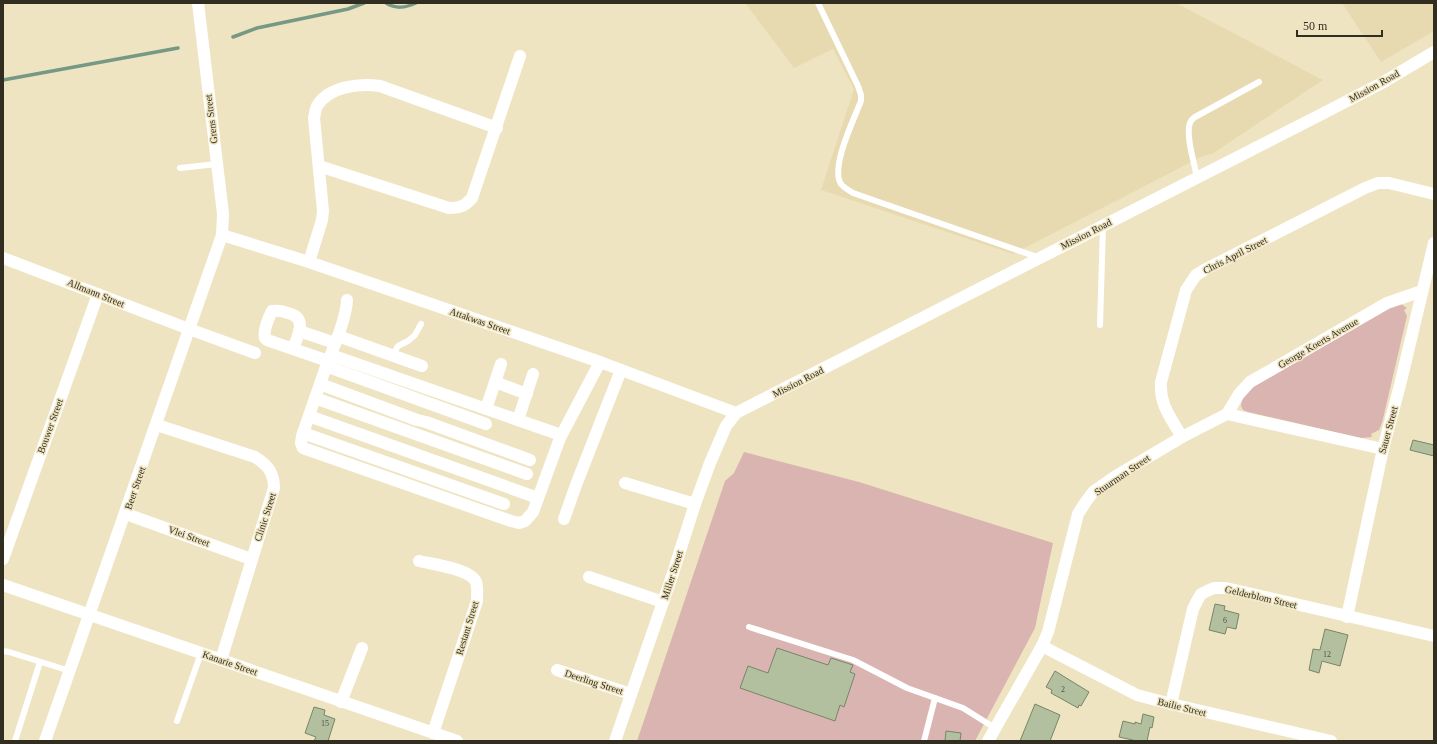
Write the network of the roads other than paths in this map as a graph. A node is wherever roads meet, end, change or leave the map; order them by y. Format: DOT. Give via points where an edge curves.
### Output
graph roads {
  1 [pos="198,3"];
  2 [pos="818,3"];
  3 [pos="1434,52"];
  4 [pos="520,56"];
  5 [pos="1259,82"];
  6 [pos="497,128"];
  7 [pos="217,164"];
  8 [pos="319,166"];
  9 [pos="180,168"];
  10 [pos="1197,178"];
  11 [pos="1434,194"];
  12 [pos="1103,226"];
  13 [pos="222,235"];
  14 [pos="1434,244"];
  15 [pos="3,258"];
  16 [pos="1040,258"];
  17 [pos="309,262"];
  18 [pos="1422,290"];
  19 [pos="98,294"];
  20 [pos="348,300"];
  21 [pos="421,324"];
  22 [pos="1100,325"];
  23 [pos="189,330"];
  24 [pos="299,331"];
  25 [pos="293,349"];
  26 [pos="331,352"];
  27 [pos="255,353"];
  28 [pos="392,356"];
  29 [pos="600,362"];
  30 [pos="501,364"];
  31 [pos="422,366"];
  32 [pos="622,370"];
  33 [pos="386,374"];
  34 [pos="533,374"];
  35 [pos="495,382"];
  36 [pos="320,384"];
  37 [pos="445,394"];
  38 [pos="527,394"];
  39 [pos="315,398"];
  40 [pos="441,407"];
  41 [pos="486,408"];
  42 [pos="736,413"];
  43 [pos="1227,414"];
  44 [pos="309,416"];
  45 [pos="518,420"];
  46 [pos="486,424"];
  47 [pos="157,425"];
  48 [pos="435,427"];
  49 [pos="303,433"];
  50 [pos="562,435"];
  51 [pos="1182,437"];
  52 [pos="430,440"];
  53 [pos="489,445"];
  54 [pos="1383,449"];
  55 [pos="425,458"];
  56 [pos="484,458"];
  57 [pos="530,460"];
  58 [pos="462,470"];
  59 [pos="419,474"];
  60 [pos="527,474"];
  61 [pos="478,476"];
  62 [pos="625,483"];
  63 [pos="456,486"];
  64 [pos="415,487"];
  65 [pos="538,498"];
  66 [pos="451,500"];
  67 [pos="504,504"];
  68 [pos="695,504"];
  69 [pos="126,514"];
  70 [pos="564,519"];
  71 [pos="3,559"];
  72 [pos="251,559"];
  73 [pos="419,561"];
  74 [pos="589,577"];
  75 [pos="3,585"];
  76 [pos="663,602"];
  77 [pos="89,615"];
  78 [pos="1347,616"];
  79 [pos="749,627"];
  80 [pos="1434,636"];
  81 [pos="1042,646"];
  82 [pos="362,648"];
  83 [pos="3,651"];
  84 [pos="201,653"];
  85 [pos="221,660"];
  86 [pos="40,662"];
  87 [pos="557,670"];
  88 [pos="70,671"];
  89 [pos="631,694"];
  90 [pos="935,698"];
  91 [pos="341,702"];
  92 [pos="1171,704"];
  93 [pos="177,721"];
  94 [pos="995,728"];
  95 [pos="433,733"];
  96 [pos="15,741"];
  97 [pos="46,741"];
  98 [pos="457,741"];
  99 [pos="616,741"];
  100 [pos="924,741"];
  101 [pos="988,741"];
  102 [pos="1331,741"];
  1 -- 7 [label="street, Grens Street"];
  2 -- 16 [label="lane" via="861,96 838,165 841,184 854,193"];
  3 -- 10 [label="street, Mission Road" via="1382,83"];
  4 -- 6 [label="street"];
  5 -- 10 [label="lane" via="1191,121 1189,137"];
  6 -- 8 [label="street" via="472,198 457,208 449,208"];
  6 -- 8 [label="street" via="380,86 368,84 348,87 333,92 321,100 316,108 314,118"];
  7 -- 9 [label="lane"];
  7 -- 13 [label="street, Grens Street" via="223,214"];
  8 -- 17 [label="street" via="323,211"];
  10 -- 12 [label="street, Mission Road"];
  11 -- 51 [label="street, Chris April Street" via="1389,183 1378,183 1196,275 1186,290 1160,391 1163,404"];
  12 -- 16 [label="street, Mission Road"];
  12 -- 22 [label="lane"];
  13 -- 17 [label="street, Attakwas Street"];
  13 -- 23 [label="street, Beer Street"];
  14 -- 18 [label="street, Sauer Street"];
  15 -- 19 [label="street, Allmann Street"];
  16 -- 42 [label="street, Mission Road"];
  17 -- 29 [label="street, Attakwas Street"];
  18 -- 43 [label="street, George Koerts Avenue" via="1387,303 1250,382"];
  18 -- 54 [label="street, Sauer Street"];
  19 -- 23 [label="street, Allmann Street"];
  19 -- 71 [label="street, Bouwer Street"];
  20 -- 26 [label="street"];
  21 -- 28 [label="lane" via="415,335 398,346"];
  23 -- 27 [label="street, Allmann Street"];
  23 -- 47 [label="street, Beer Street"];
  24 -- 25 [label="street"];
  24 -- 25 [label="street" via="298,316 272,311 265,338"];
  24 -- 26 [label="street"];
  25 -- 26 [label="street"];
  26 -- 28 [label="street"];
  26 -- 33 [label="street"];
  26 -- 36 [label="street"];
  26 -- 40 [label="street"];
  28 -- 31 [label="street"];
  28 -- 33 [label="street"];
  29 -- 32 [label="street, Attakwas Street"];
  29 -- 50 [label="street"];
  30 -- 35 [label="street"];
  32 -- 42 [label="street, Attakwas Street"];
  32 -- 70 [label="street"];
  33 -- 37 [label="street"];
  34 -- 38 [label="street"];
  35 -- 38 [label="street"];
  35 -- 41 [label="street"];
  36 -- 39 [label="street"];
  36 -- 48 [label="street"];
  37 -- 40 [label="street"];
  37 -- 41 [label="street"];
  38 -- 45 [label="street"];
  39 -- 44 [label="street"];
  39 -- 52 [label="street"];
  40 -- 46 [label="street"];
  40 -- 48 [label="street"];
  41 -- 45 [label="street"];
  42 -- 68 [label="street, Miller Street" via="726,426"];
  43 -- 51 [label="street, Stuurman Street"];
  43 -- 54 [label="street"];
  44 -- 49 [label="street"];
  44 -- 55 [label="street"];
  45 -- 50 [label="street"];
  47 -- 69 [label="street, Beer Street"];
  47 -- 72 [label="street, Clinic Street" via="255,458 270,468 274,488"];
  48 -- 52 [label="street"];
  48 -- 53 [label="street"];
  49 -- 59 [label="street"];
  49 -- 64 [label="street" via="301,446 307,450"];
  50 -- 65 [label="street"];
  51 -- 81 [label="street, Stuurman Street" via="1116,476 1093,492 1085,503 1078,514 1048,632"];
  52 -- 55 [label="street"];
  52 -- 56 [label="street"];
  53 -- 56 [label="street"];
  53 -- 57 [label="street"];
  54 -- 78 [label="street, Sauer Street"];
  55 -- 58 [label="street"];
  55 -- 59 [label="street"];
  56 -- 60 [label="street"];
  56 -- 61 [label="street"];
  58 -- 61 [label="street"];
  58 -- 63 [label="street"];
  59 -- 63 [label="street"];
  59 -- 64 [label="street"];
  61 -- 65 [label="street"];
  62 -- 68 [label="street"];
  63 -- 66 [label="street"];
  63 -- 67 [label="street"];
  64 -- 66 [label="street"];
  65 -- 66 [label="street" via="529,518 519,522 511,522"];
  68 -- 76 [label="street, Miller Street"];
  69 -- 72 [label="street, Vlei Street"];
  69 -- 77 [label="street, Beer Street"];
  72 -- 85 [label="street, Clinic Street"];
  73 -- 95 [label="street, Restant Street" via="464,572 476,582 477,590 477,601"];
  74 -- 76 [label="street"];
  75 -- 77 [label="street, Kanarie Street"];
  76 -- 89 [label="street, Miller Street"];
  77 -- 84 [label="street, Kanarie Street"];
  77 -- 88 [label="street, Beer Street"];
  78 -- 80 [label="street, Gelderblom Street"];
  78 -- 92 [label="street, Gelderblom Street" via="1226,588 1207,590 1193,609"];
  79 -- 90 [label="lane" via="853,660 907,688"];
  81 -- 92 [label="street, Bailie Street" via="1131,692"];
  81 -- 94 [label="street, Stuurman Street"];
  82 -- 91 [label="street"];
  83 -- 86 [label="lane"];
  84 -- 85 [label="street, Kanarie Street"];
  84 -- 93 [label="lane"];
  85 -- 91 [label="street, Kanarie Street"];
  86 -- 88 [label="lane"];
  86 -- 96 [label="lane"];
  87 -- 89 [label="street, Deerling Street"];
  88 -- 97 [label="street, Beer Street"];
  89 -- 99 [label="street, Miller Street"];
  90 -- 94 [label="lane" via="963,708"];
  90 -- 100 [label="lane"];
  91 -- 95 [label="street, Kanarie Street"];
  92 -- 102 [label="street, Bailie Street"];
  94 -- 101 [label="street, Stuurman Street"];
  95 -- 98 [label="street, Kanarie Street"];
}
